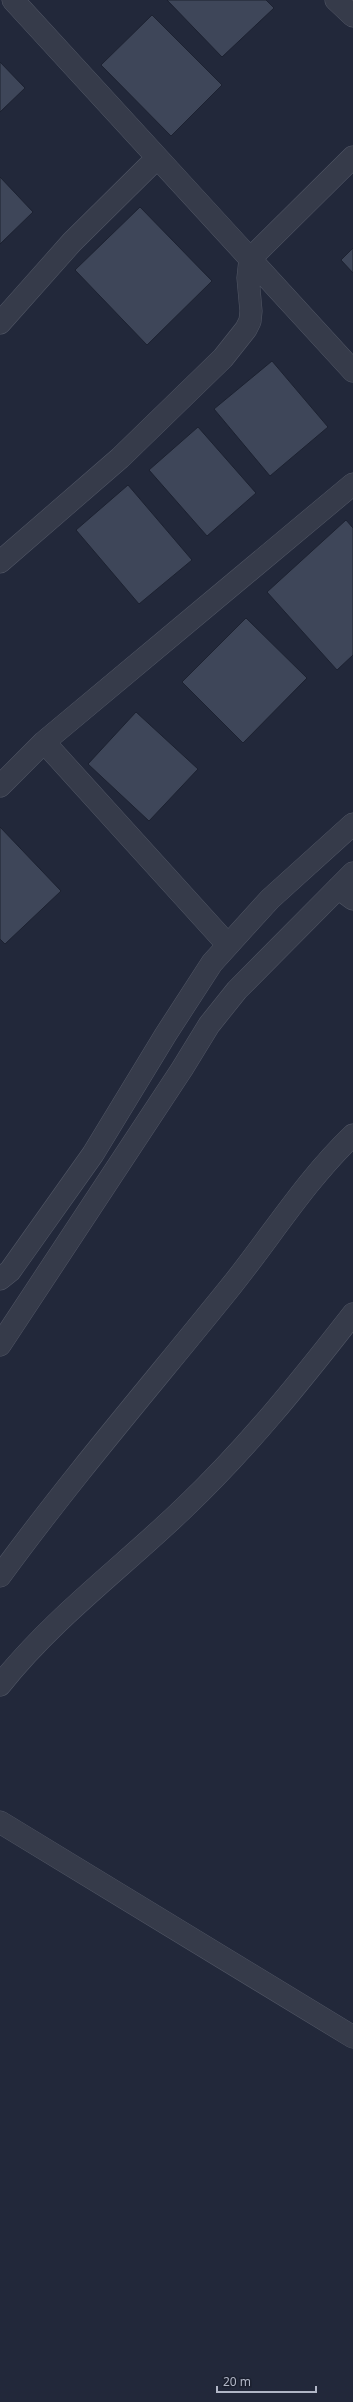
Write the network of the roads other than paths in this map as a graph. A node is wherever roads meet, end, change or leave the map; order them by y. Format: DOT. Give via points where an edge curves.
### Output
graph roads {
  1 [pos="13,0"];
  2 [pos="336,0"];
  3 [pos="353,16"];
  4 [pos="353,157"];
  5 [pos="157,158"];
  6 [pos="250,259"];
  7 [pos="0,323"];
  8 [pos="353,371"];
  9 [pos="353,484"];
  10 [pos="0,562"];
  11 [pos="44,742"];
  12 [pos="0,786"];
  13 [pos="353,824"];
  14 [pos="348,887"];
  15 [pos="227,944"];
  16 [pos="353,1135"];
  17 [pos="0,1279"];
  18 [pos="353,1314"];
  19 [pos="0,1345"];
  20 [pos="0,1576"];
  21 [pos="0,1685"];
  22 [pos="0,1822"];
  23 [pos="353,2037"];
  1 -- 5 [label="street"];
  2 -- 3 [label="street"];
  4 -- 6 [label="street"];
  5 -- 6 [label="street"];
  5 -- 7 [label="street" via="72,242"];
  6 -- 8 [label="street"];
  6 -- 10 [label="street" via="250,321 223,358 120,458"];
  9 -- 11 [label="street"];
  11 -- 12 [label="street"];
  11 -- 15 [label="street"];
  13 -- 15 [label="street" via="270,899"];
  14 -- 19 [label="street" via="237,990 209,1024"];
  15 -- 17 [label="street" via="166,1034 93,1154 10,1271"];
  16 -- 20 [label="street" via="336,1151 293,1204 233,1283 40,1521"];
  18 -- 21 [label="street" via="258,1431 219,1473 138,1551 48,1630"];
  22 -- 23 [label="street"];
}
